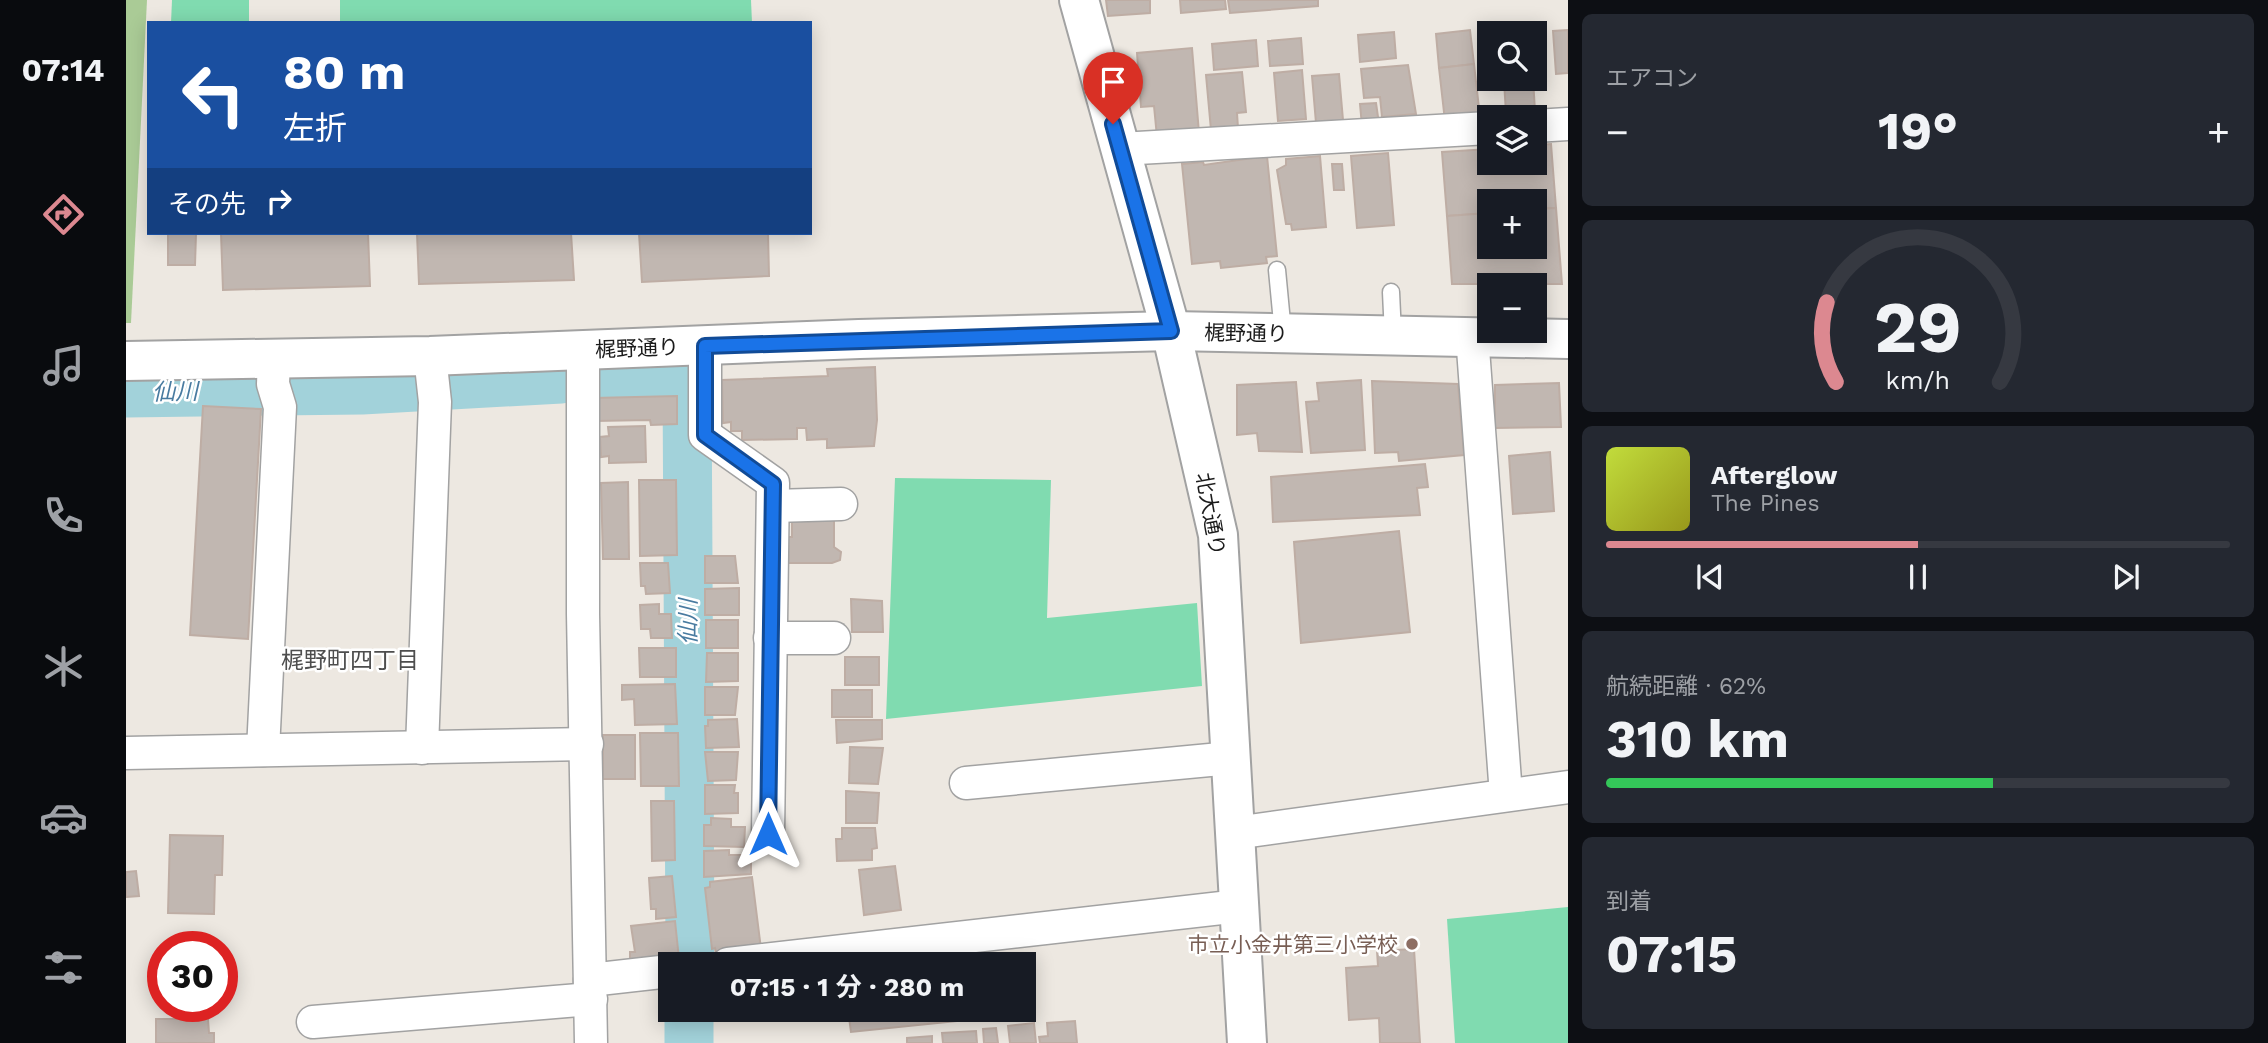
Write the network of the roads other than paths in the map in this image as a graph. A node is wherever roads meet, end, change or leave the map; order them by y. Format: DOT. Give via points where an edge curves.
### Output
graph roads {
  1 [pos="1079,0"];
  2 [pos="1568,124"];
  3 [pos="1547,125"];
  4 [pos="1477,129"];
  5 [pos="1119,149"];
  6 [pos="1278,271"];
  7 [pos="1391,292"];
  8 [pos="1171,331"];
  9 [pos="1283,333"];
  10 [pos="1393,335"];
  11 [pos="1472,335"];
  12 [pos="1568,339"];
  13 [pos="705,346"];
  14 [pos="583,350"];
  15 [pos="126,361"];
  16 [pos="432,378"];
  17 [pos="276,383"];
  18 [pos="841,504"];
  19 [pos="774,506"];
  20 [pos="769,638"];
  21 [pos="834,638"];
  22 [pos="587,744"];
  23 [pos="422,748"];
  24 [pos="263,751"];
  25 [pos="126,753"];
  26 [pos="1231,758"];
  27 [pos="966,783"];
  28 [pos="1568,787"];
  29 [pos="1506,795"];
  30 [pos="1235,833"];
  31 [pos="768,834"];
  32 [pos="1239,905"];
  33 [pos="832,952"];
  34 [pos="658,974"];
  35 [pos="590,989"];
  36 [pos="313,1022"];
  37 [pos="591,1043"];
  38 [pos="1247,1043"];
  1 -- 5 [label="street, 北大通り"];
  2 -- 3 [label="street"];
  4 -- 5 [label="street"];
  5 -- 8 [label="street, 北大通り"];
  6 -- 9 [label="lane"];
  7 -- 10 [label="lane"];
  8 -- 9 [label="street, 梶野通り"];
  8 -- 13 [label="street, 梶野通り"];
  8 -- 26 [label="street, 北大通り" via="1218,536"];
  9 -- 10 [label="street, 梶野通り"];
  10 -- 11 [label="street, 梶野通り"];
  11 -- 12 [label="street, 梶野通り"];
  11 -- 29 [label="street"];
  13 -- 14 [label="street, 梶野通り"];
  13 -- 19 [label="street" via="705,435 773,484"];
  14 -- 16 [label="street, 梶野通り"];
  14 -- 22 [label="street"];
  15 -- 17 [label="street, 梶野通り"];
  16 -- 17 [label="street, 梶野通り"];
  16 -- 23 [label="street"];
  17 -- 24 [label="street"];
  18 -- 19 [label="street"];
  19 -- 20 [label="street"];
  20 -- 21 [label="street"];
  20 -- 31 [label="street"];
  22 -- 23 [label="street"];
  22 -- 35 [label="street"];
  23 -- 24 [label="street"];
  24 -- 25 [label="street"];
  26 -- 27 [label="street"];
  26 -- 30 [label="street, 北大通り"];
  28 -- 29 [label="street"];
  29 -- 30 [label="street"];
  30 -- 32 [label="street, 北大通り"];
  32 -- 33 [label="street"];
  32 -- 38 [label="street, 北大通り"];
  34 -- 35 [label="street"];
  35 -- 36 [label="street"];
  35 -- 37 [label="street"];
}
